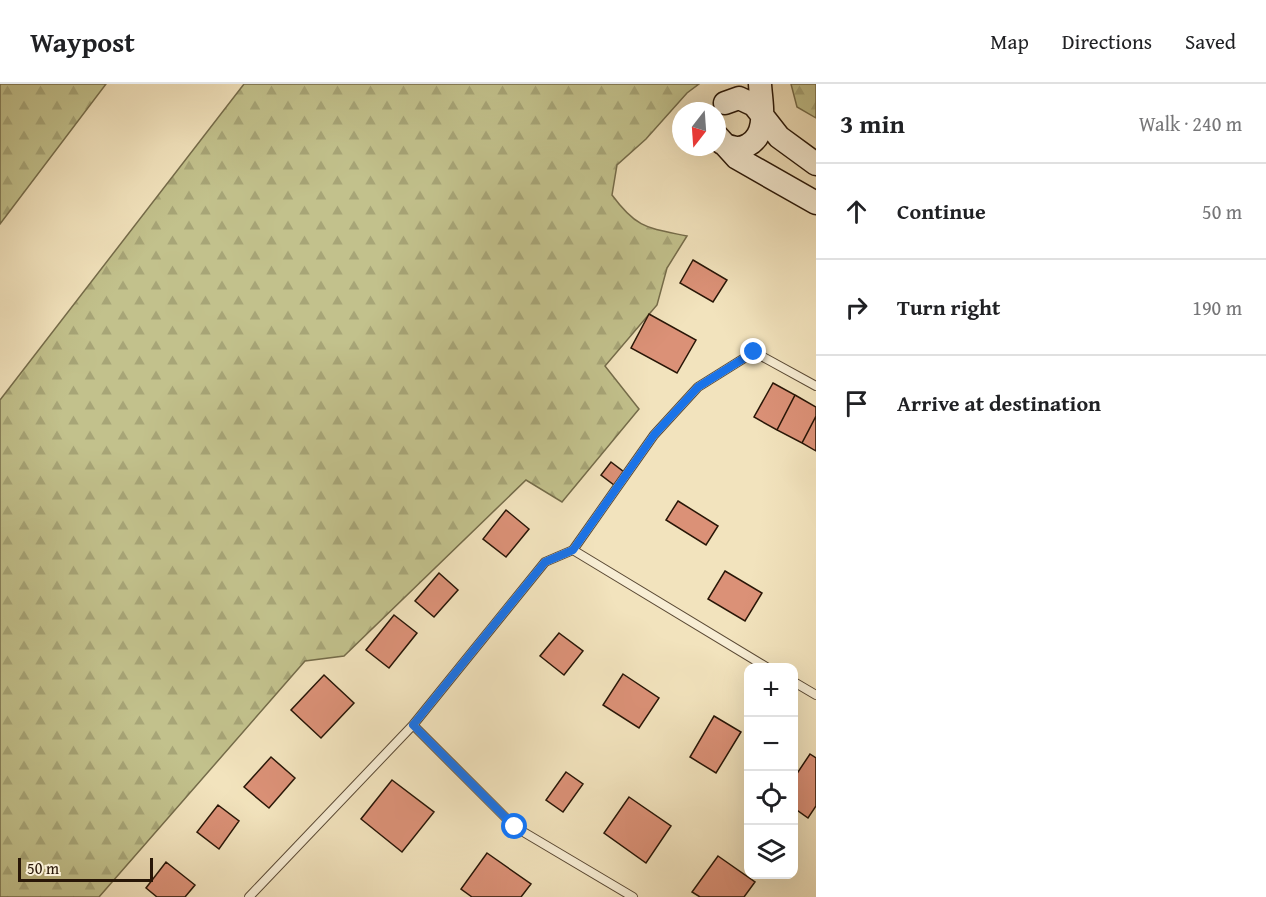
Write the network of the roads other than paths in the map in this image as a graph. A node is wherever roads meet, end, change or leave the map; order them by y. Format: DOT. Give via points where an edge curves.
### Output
graph roads {
  1 [pos="760,84"];
  2 [pos="726,101"];
  3 [pos="762,115"];
  4 [pos="726,144"];
  5 [pos="726,148"];
  6 [pos="816,164"];
  7 [pos="816,203"];
  8 [pos="816,386"];
  9 [pos="573,550"];
  10 [pos="760,663"];
  11 [pos="798,684"];
  12 [pos="816,694"];
  13 [pos="413,725"];
  14 [pos="249,897"];
  15 [pos="633,897"];
  1 -- 3 [label="main road"];
  2 -- 3 [label="main road" via="747,100"];
  3 -- 4 [label="main road" via="759,135 753,142 742,148"];
  3 -- 6 [label="main road" via="778,137"];
  5 -- 7 [label="main road" via="745,164"];
  8 -- 9 [label="lane" via="754,352 698,387 654,435"];
  9 -- 10 [label="lane"];
  9 -- 13 [label="lane" via="545,562"];
  11 -- 12 [label="lane"];
  13 -- 14 [label="lane"];
  13 -- 15 [label="lane" via="515,827"];
}
